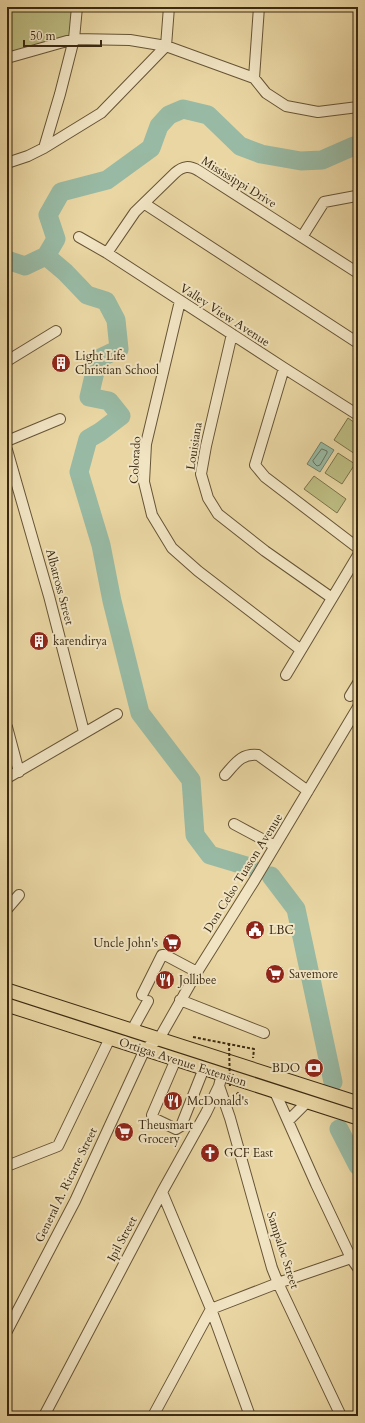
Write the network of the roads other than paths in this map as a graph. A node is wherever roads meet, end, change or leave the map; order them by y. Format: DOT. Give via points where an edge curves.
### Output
graph roads {
  1 [pos="77,7"];
  2 [pos="169,7"];
  3 [pos="258,7"];
  4 [pos="74,39"];
  5 [pos="166,46"];
  6 [pos="7,58"];
  7 [pos="254,78"];
  8 [pos="358,107"];
  9 [pos="44,148"];
  10 [pos="7,163"];
  11 [pos="356,196"];
  12 [pos="145,204"];
  13 [pos="79,236"];
  14 [pos="302,237"];
  15 [pos="107,253"];
  16 [pos="358,273"];
  17 [pos="180,301"];
  18 [pos="56,331"];
  19 [pos="232,334"];
  20 [pos="358,343"];
  21 [pos="7,361"];
  22 [pos="284,368"];
  23 [pos="358,415"];
  24 [pos="60,419"];
  25 [pos="7,440"];
  26 [pos="7,450"];
  27 [pos="358,548"];
  28 [pos="358,555"];
  29 [pos="332,598"];
  30 [pos="301,650"];
  31 [pos="286,675"];
  32 [pos="358,683"];
  33 [pos="350,696"];
  34 [pos="358,707"];
  35 [pos="117,714"];
  36 [pos="7,727"];
  37 [pos="84,732"];
  38 [pos="19,772"];
  39 [pos="224,775"];
  40 [pos="7,778"];
  41 [pos="308,791"];
  42 [pos="234,824"];
  43 [pos="275,846"];
  44 [pos="19,895"];
  45 [pos="7,909"];
  46 [pos="197,972"];
  47 [pos="7,990"];
  48 [pos="180,1000"];
  49 [pos="7,1005"];
  50 [pos="132,1030"];
  51 [pos="264,1033"];
  52 [pos="110,1038"];
  53 [pos="159,1039"];
  54 [pos="145,1049"];
  55 [pos="176,1059"];
  56 [pos="204,1068"];
  57 [pos="220,1080"];
  58 [pos="275,1092"];
  59 [pos="307,1102"];
  60 [pos="358,1103"];
  61 [pos="358,1118"];
  62 [pos="288,1121"];
  63 [pos="7,1166"];
  64 [pos="162,1192"];
  65 [pos="351,1258"];
  66 [pos="358,1268"];
  67 [pos="278,1283"];
  68 [pos="211,1309"];
  69 [pos="7,1331"];
  70 [pos="44,1416"];
  71 [pos="153,1416"];
  72 [pos="250,1416"];
  73 [pos="341,1416"];
  1 -- 4 [label="street"];
  2 -- 5 [label="street"];
  3 -- 7 [label="street"];
  4 -- 5 [label="street" via="130,40"];
  4 -- 6 [label="street"];
  4 -- 9 [label="street"];
  5 -- 7 [label="street"];
  5 -- 9 [label="street" via="101,113"];
  7 -- 8 [label="street" via="266,93 286,106 318,112"];
  9 -- 10 [label="street"];
  11 -- 14 [label="street" via="324,202"];
  12 -- 14 [label="street, Mississippi Drive" via="180,168 192,167"];
  12 -- 15 [label="street, Mississippi Drive" via="135,212"];
  12 -- 20 [label="street"];
  13 -- 15 [label="street, Valley View Avenue"];
  14 -- 16 [label="street, Mississippi Drive"];
  15 -- 17 [label="street, Valley View Avenue"];
  17 -- 19 [label="street, Valley View Avenue"];
  17 -- 30 [label="street, Colorado" via="146,444 144,482 152,515 172,548"];
  18 -- 21 [label="street"];
  19 -- 22 [label="street, Valley View Avenue"];
  19 -- 29 [label="street, Louisiana" via="201,474 208,498 218,514"];
  22 -- 23 [label="street, Valley View Avenue"];
  22 -- 27 [label="street" via="256,465 265,476"];
  24 -- 25 [label="street"];
  26 -- 37 [label="street, Albatross Street" via="50,596"];
  28 -- 29 [label="street"];
  29 -- 30 [label="street"];
  30 -- 31 [label="street"];
  32 -- 33 [label="street"];
  34 -- 41 [label="street, Don Celso Tuason Avenue"];
  35 -- 37 [label="street"];
  36 -- 38 [label="street"];
  37 -- 38 [label="street"];
  38 -- 40 [label="street"];
  39 -- 41 [label="street" via="243,757 251,754 258,756"];
  41 -- 43 [label="street, Don Celso Tuason Avenue"];
  42 -- 43 [label="street"];
  43 -- 46 [label="street, Don Celso Tuason Avenue"];
  44 -- 45 [label="street"];
  46 -- 48 [label="street, Don Celso Tuason Avenue"];
  46 -- 50 [label="street" via="162,955"];
  47 -- 50 [label="main road, Ortigas Avenue Extension"];
  48 -- 51 [label="street"];
  48 -- 53 [label="street, Don Celso Tuason Avenue"];
  49 -- 52 [label="main road, Ortigas Avenue Extension"];
  50 -- 53 [label="main road, Ortigas Avenue Extension"];
  52 -- 54 [label="main road, Ortigas Avenue Extension"];
  52 -- 63 [label="street" via="58,1146"];
  53 -- 54 [label="street, Don Celso Tuason Avenue"];
  53 -- 60 [label="main road, Ortigas Avenue Extension"];
  54 -- 55 [label="main road, Ortigas Avenue Extension"];
  54 -- 69 [label="street, General A. Ricarte Street" via="75,1201"];
  55 -- 56 [label="main road, Ortigas Avenue Extension"];
  55 -- 56 [label="street" via="152,1116 176,1129 181,1126"];
  56 -- 57 [label="main road, Ortigas Avenue Extension"];
  57 -- 58 [label="main road, Ortigas Avenue Extension"];
  57 -- 64 [label="street, Ipil Street" via="206,1113"];
  57 -- 67 [label="street, Sampaloc Street"];
  58 -- 59 [label="main road, Ortigas Avenue Extension"];
  58 -- 62 [label="street"];
  59 -- 61 [label="main road, Ortigas Avenue Extension"];
  59 -- 62 [label="street"];
  62 -- 65 [label="street"];
  64 -- 68 [label="street"];
  64 -- 70 [label="street, Ipil Street"];
  65 -- 66 [label="street"];
  65 -- 67 [label="street"];
  67 -- 68 [label="street"];
  67 -- 73 [label="street, Sampaloc Street"];
  68 -- 71 [label="street"];
  68 -- 72 [label="street"];
}
